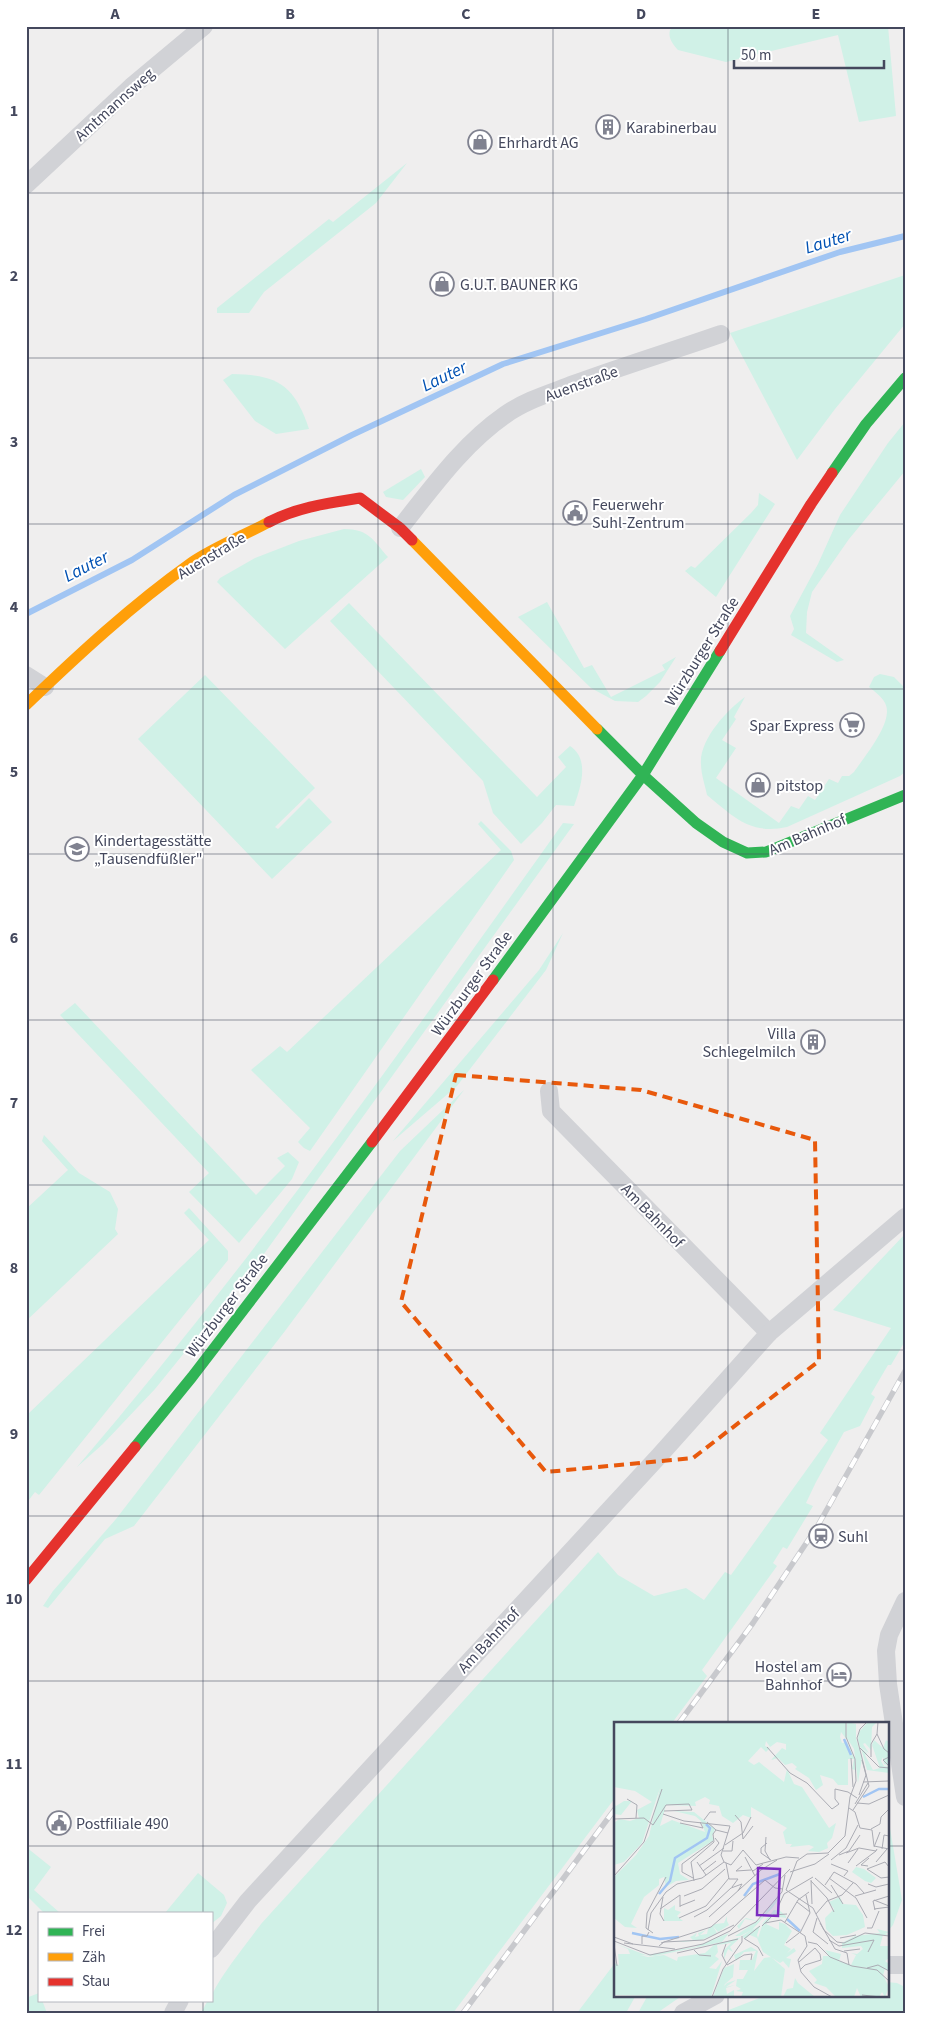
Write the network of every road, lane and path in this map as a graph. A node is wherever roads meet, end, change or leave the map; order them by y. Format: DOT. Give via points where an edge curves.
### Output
graph roads {
  1 [pos="204,26"];
  2 [pos="26,185"];
  3 [pos="721,334"];
  4 [pos="905,378"];
  5 [pos="400,528"];
  6 [pos="26,675"];
  7 [pos="45,687"];
  8 [pos="26,705"];
  9 [pos="643,775"];
  10 [pos="905,795"];
  11 [pos="549,1091"];
  12 [pos="905,1217"];
  13 [pos="769,1333"];
  14 [pos="26,1580"];
  15 [pos="905,1601"];
  16 [pos="905,1796"];
  17 [pos="212,1948"];
  18 [pos="888,1965"];
  19 [pos="905,1965"];
  20 [pos="714,1996"];
  21 [pos="683,2013"];
  1 -- 2 [label="street, Amtmannsweg" via="131,87"];
  3 -- 5 [label="street, Auenstraße" via="576,384 526,403 506,415 471,442"];
  4 -- 9 [label="main road, Würzburger Straße" via="866,424 812,504"];
  5 -- 7 [label="main road, Auenstraße" via="360,498 285,514 193,562 136,606"];
  5 -- 9 [label="main road, Auenstraße"];
  6 -- 7 [label="street"];
  7 -- 8 [label="main road, Auenstraße"];
  9 -- 10 [label="main road, Am Bahnhof" via="696,823 723,842 756,854"];
  9 -- 14 [label="main road, Würzburger Straße" via="445,1046 252,1298"];
  11 -- 13 [label="street, Am Bahnhof" via="551,1111"];
  12 -- 13 [label="street, Am Bahnhof"];
  13 -- 17 [label="street, Am Bahnhof" via="248,1901"];
  15 -- 16 [label="street" via="888,1634 886,1651"];
  18 -- 19 [label="street"];
  20 -- 21 [label="street"];
}
